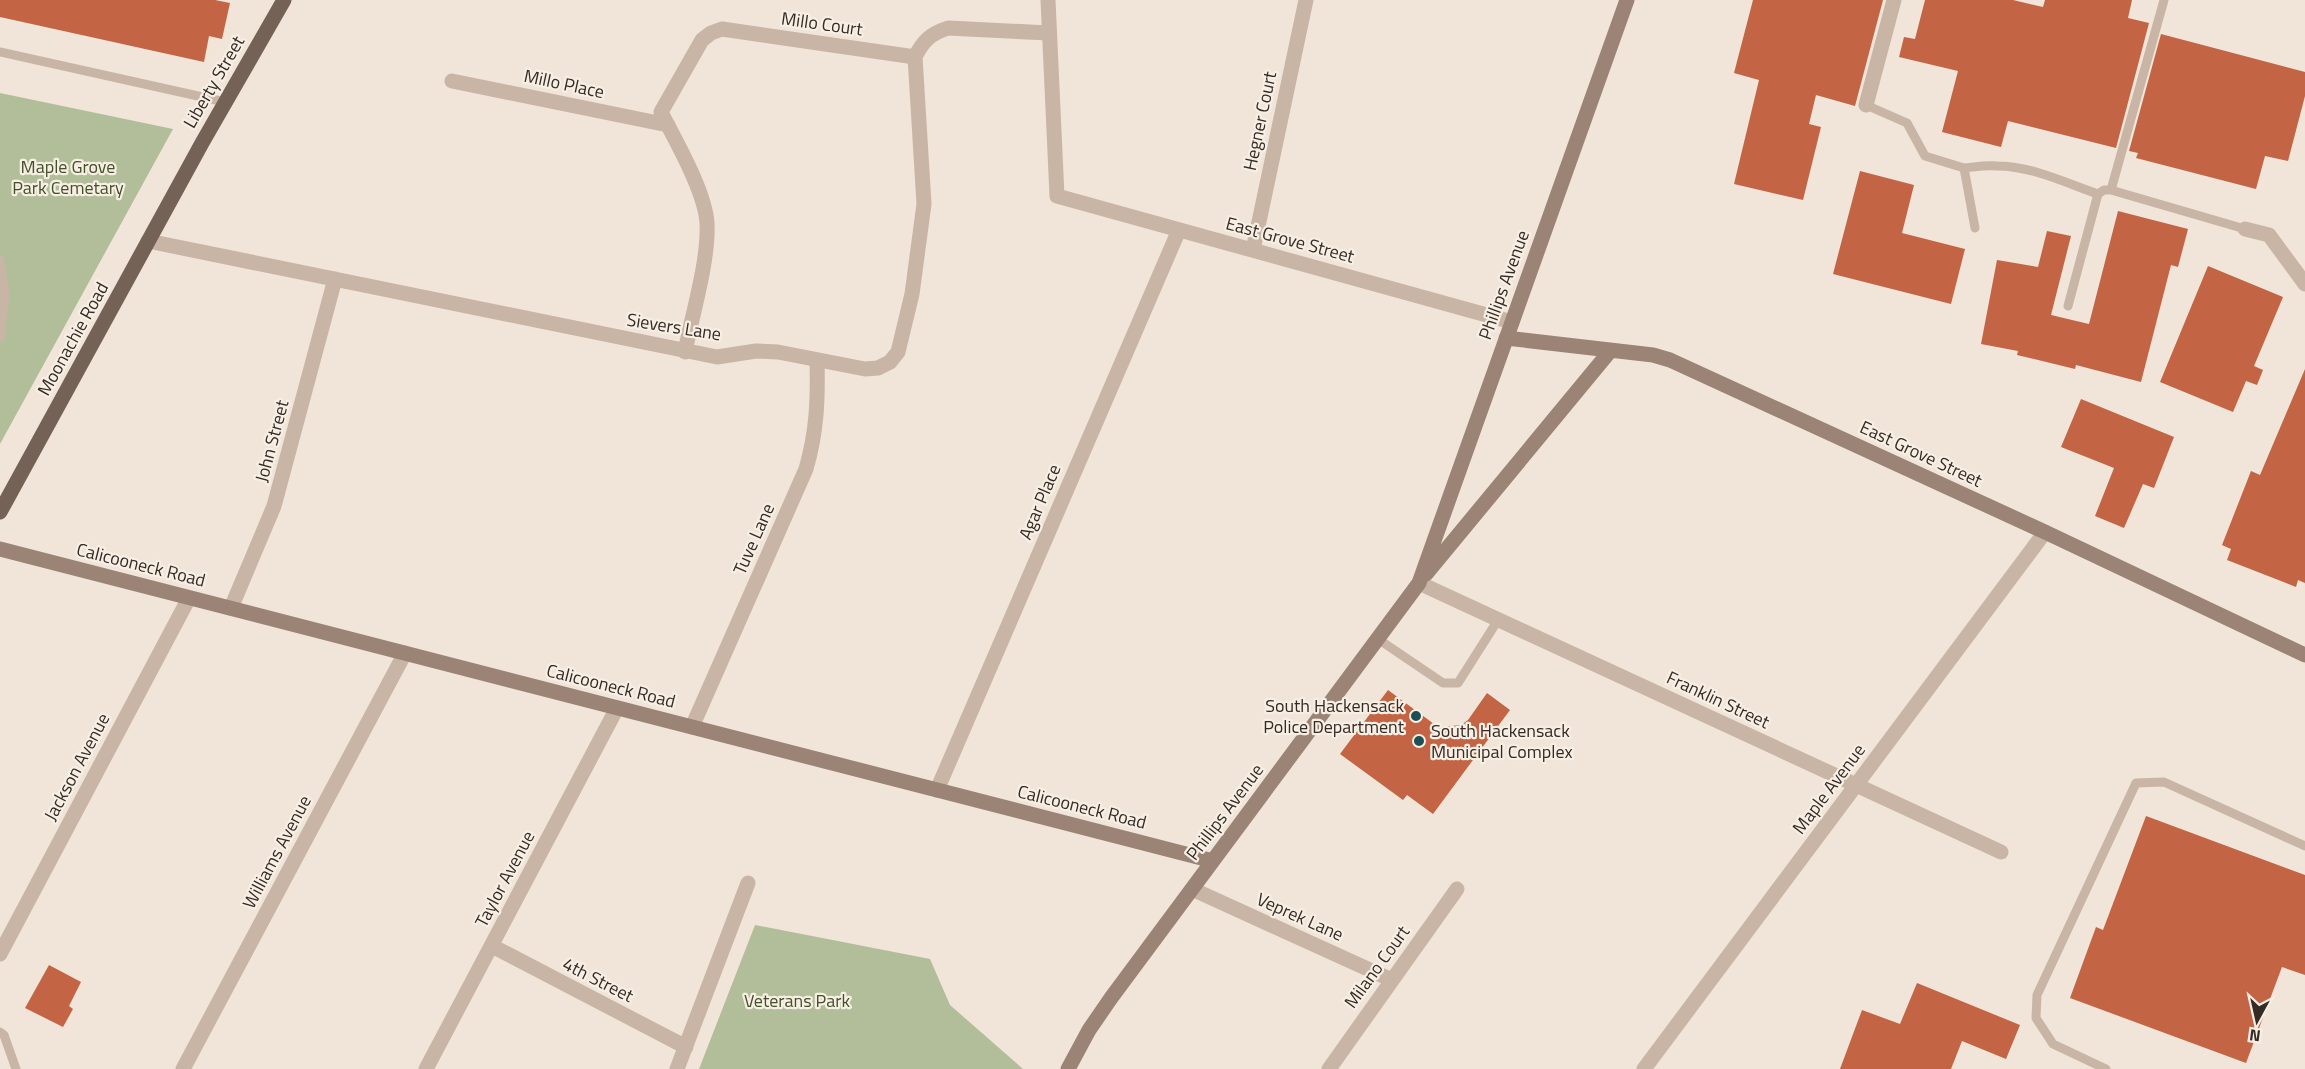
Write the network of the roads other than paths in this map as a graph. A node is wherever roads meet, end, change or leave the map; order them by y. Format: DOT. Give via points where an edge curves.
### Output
graph roads {
  1 [pos="284,0"];
  2 [pos="1048,0"];
  3 [pos="1306,0"];
  4 [pos="1626,0"];
  5 [pos="1893,0"];
  6 [pos="2164,0"];
  7 [pos="1049,33"];
  8 [pos="0,52"];
  9 [pos="915,57"];
  10 [pos="452,81"];
  11 [pos="225,102"];
  12 [pos="1866,105"];
  13 [pos="668,125"];
  14 [pos="1964,168"];
  15 [pos="180,184"];
  16 [pos="2111,190"];
  17 [pos="2098,194"];
  18 [pos="1975,228"];
  19 [pos="2245,229"];
  20 [pos="1179,230"];
  21 [pos="148,241"];
  22 [pos="1253,250"];
  23 [pos="0,260"];
  24 [pos="335,279"];
  25 [pos="2305,284"];
  26 [pos="2068,306"];
  27 [pos="1512,322"];
  28 [pos="0,338"];
  29 [pos="1506,338"];
  30 [pos="1611,350"];
  31 [pos="685,352"];
  32 [pos="817,360"];
  33 [pos="0,512"];
  34 [pos="2045,532"];
  35 [pos="0,549"];
  36 [pos="1419,583"];
  37 [pos="189,598"];
  38 [pos="231,608"];
  39 [pos="1498,620"];
  40 [pos="1378,639"];
  41 [pos="405,653"];
  42 [pos="2305,655"];
  43 [pos="617,708"];
  44 [pos="692,727"];
  45 [pos="1856,785"];
  46 [pos="938,790"];
  47 [pos="2305,846"];
  48 [pos="2001,852"];
  49 [pos="1213,861"];
  50 [pos="748,884"];
  51 [pos="1192,889"];
  52 [pos="1457,889"];
  53 [pos="492,946"];
  54 [pos="0,954"];
  55 [pos="1392,980"];
  56 [pos="0,1032"];
  57 [pos="686,1047"];
  58 [pos="16,1069"];
  59 [pos="183,1069"];
  60 [pos="426,1069"];
  61 [pos="677,1069"];
  62 [pos="1068,1069"];
  63 [pos="1329,1069"];
  64 [pos="1644,1069"];
  65 [pos="2106,1069"];
  1 -- 11 [label="main road, Liberty Street"];
  2 -- 7 [label="street"];
  3 -- 22 [label="street, Hegner Court"];
  4 -- 27 [label="street, Phillips Avenue"];
  5 -- 12 [label="street"];
  6 -- 16 [label="lane"];
  7 -- 9 [label="street" via="948,28 933,33"];
  7 -- 20 [label="street, East Grove Street" via="1057,196"];
  8 -- 11 [label="lane"];
  9 -- 13 [label="street, Millo Court" via="722,29 702,40 661,112"];
  9 -- 32 [label="street, Sievers Lane" via="924,204 902,343 890,362 878,368"];
  10 -- 13 [label="street, Millo Place"];
  11 -- 15 [label="main road, Liberty Street"];
  12 -- 14 [label="lane" via="1907,123 1926,156"];
  13 -- 31 [label="street, Millo Court" via="702,199 707,223 706,250"];
  14 -- 17 [label="lane" via="2016,168"];
  14 -- 18 [label="lane"];
  15 -- 21 [label="main road, Moonachie Road"];
  16 -- 17 [label="lane"];
  16 -- 19 [label="lane"];
  17 -- 26 [label="lane"];
  19 -- 25 [label="street" via="2269,235"];
  20 -- 22 [label="street, East Grove Street"];
  20 -- 46 [label="street, Agar Place"];
  21 -- 24 [label="street, Sievers Lane"];
  21 -- 33 [label="main road, Moonachie Road"];
  22 -- 27 [label="street, East Grove Street"];
  23 -- 28 [label="lane" via="5,297"];
  24 -- 31 [label="street, Sievers Lane"];
  24 -- 38 [label="street, John Street" via="274,506"];
  27 -- 29 [label="street, Phillips Avenue"];
  29 -- 30 [label="street, East Grove Street"];
  29 -- 36 [label="street, Phillips Avenue"];
  30 -- 34 [label="street, East Grove Street" via="1653,354 1670,360"];
  30 -- 36 [label="street, Phillips Avenue"];
  31 -- 32 [label="street, Sievers Lane" via="717,357 778,352"];
  32 -- 44 [label="street, Tuve Lane" via="818,412 806,469"];
  34 -- 42 [label="street, East Grove Street"];
  34 -- 45 [label="street, Maple Avenue"];
  35 -- 37 [label="street, Calicooneck Road"];
  36 -- 39 [label="street, Franklin Street"];
  36 -- 40 [label="street, Phillips Avenue"];
  37 -- 38 [label="street, Calicooneck Road"];
  37 -- 54 [label="street, Jackson Avenue"];
  38 -- 41 [label="street, Calicooneck Road"];
  39 -- 40 [label="lane" via="1458,683 1443,683"];
  39 -- 45 [label="street, Franklin Street"];
  40 -- 49 [label="street, Phillips Avenue"];
  41 -- 43 [label="street, Calicooneck Road"];
  41 -- 59 [label="street, Williams Avenue"];
  43 -- 44 [label="street, Calicooneck Road"];
  43 -- 53 [label="street, Taylor Avenue"];
  44 -- 46 [label="street, Calicooneck Road"];
  45 -- 48 [label="street, Franklin Street"];
  45 -- 64 [label="street, Maple Avenue"];
  46 -- 49 [label="street, Calicooneck Road"];
  47 -- 65 [label="lane" via="2164,782 2136,783 2037,995 2036,1018 2053,1044"];
  49 -- 51 [label="street, Phillips Avenue"];
  50 -- 57 [label="street"];
  51 -- 55 [label="street, Veprek Lane"];
  51 -- 62 [label="street, Phillips Avenue" via="1100,1014"];
  52 -- 55 [label="street, Milano Court"];
  53 -- 57 [label="street, 4th Street"];
  53 -- 60 [label="street, Taylor Avenue"];
  55 -- 63 [label="street, Milano Court"];
  56 -- 58 [label="lane"];
  57 -- 61 [label="street"];
}
